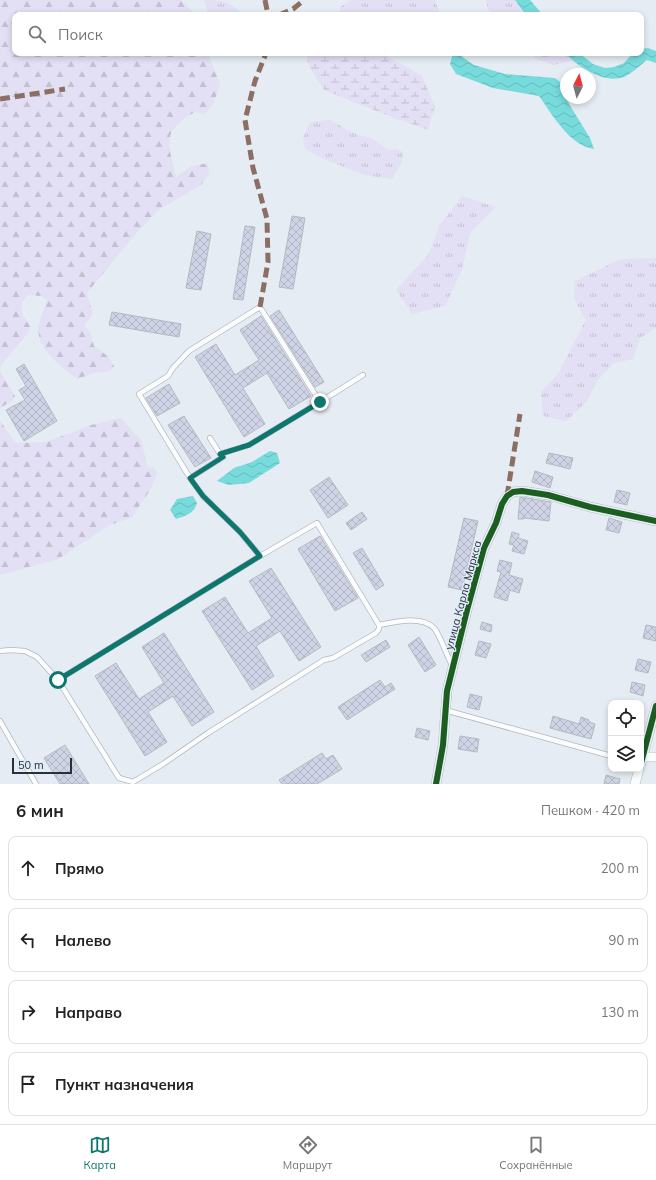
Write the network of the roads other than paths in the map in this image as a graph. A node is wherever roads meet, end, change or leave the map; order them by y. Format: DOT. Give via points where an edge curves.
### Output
graph roads {
  1 [pos="363,375"];
  2 [pos="320,402"];
  3 [pos="210,438"];
  4 [pos="220,454"];
  5 [pos="190,478"];
  6 [pos="656,521"];
  7 [pos="260,556"];
  8 [pos="379,625"];
  9 [pos="0,651"];
  10 [pos="453,668"];
  11 [pos="58,680"];
  12 [pos="656,706"];
  13 [pos="445,710"];
  14 [pos="0,721"];
  15 [pos="644,752"];
  16 [pos="608,755"];
  17 [pos="656,757"];
  18 [pos="644,760"];
  19 [pos="639,772"];
  20 [pos="36,784"];
  21 [pos="436,784"];
  22 [pos="635,784"];
  1 -- 2 [label="lane"];
  2 -- 4 [label="lane" via="249,445"];
  2 -- 5 [label="lane" via="260,307 189,351 168,376 139,394"];
  3 -- 4 [label="lane"];
  4 -- 5 [label="lane" via="223,457"];
  5 -- 7 [label="lane" via="203,496 240,532"];
  6 -- 10 [label="street, улица Карла Маркса" via="548,495 522,491 507,496 484,548"];
  7 -- 8 [label="lane" via="317,523"];
  7 -- 11 [label="lane"];
  8 -- 10 [label="lane" via="405,620 428,624 434,628"];
  8 -- 11 [label="lane" via="376,633 333,658 324,660 133,782 118,778"];
  9 -- 11 [label="lane" via="25,651 37,657"];
  10 -- 13 [label="street, улица Карла Маркса"];
  12 -- 15 [label="street"];
  13 -- 16 [label="lane"];
  13 -- 21 [label="street, улица Карла Маркса" via="443,745"];
  14 -- 20 [label="lane"];
  17 -- 18 [label="street"];
  19 -- 22 [label="street"];
}
